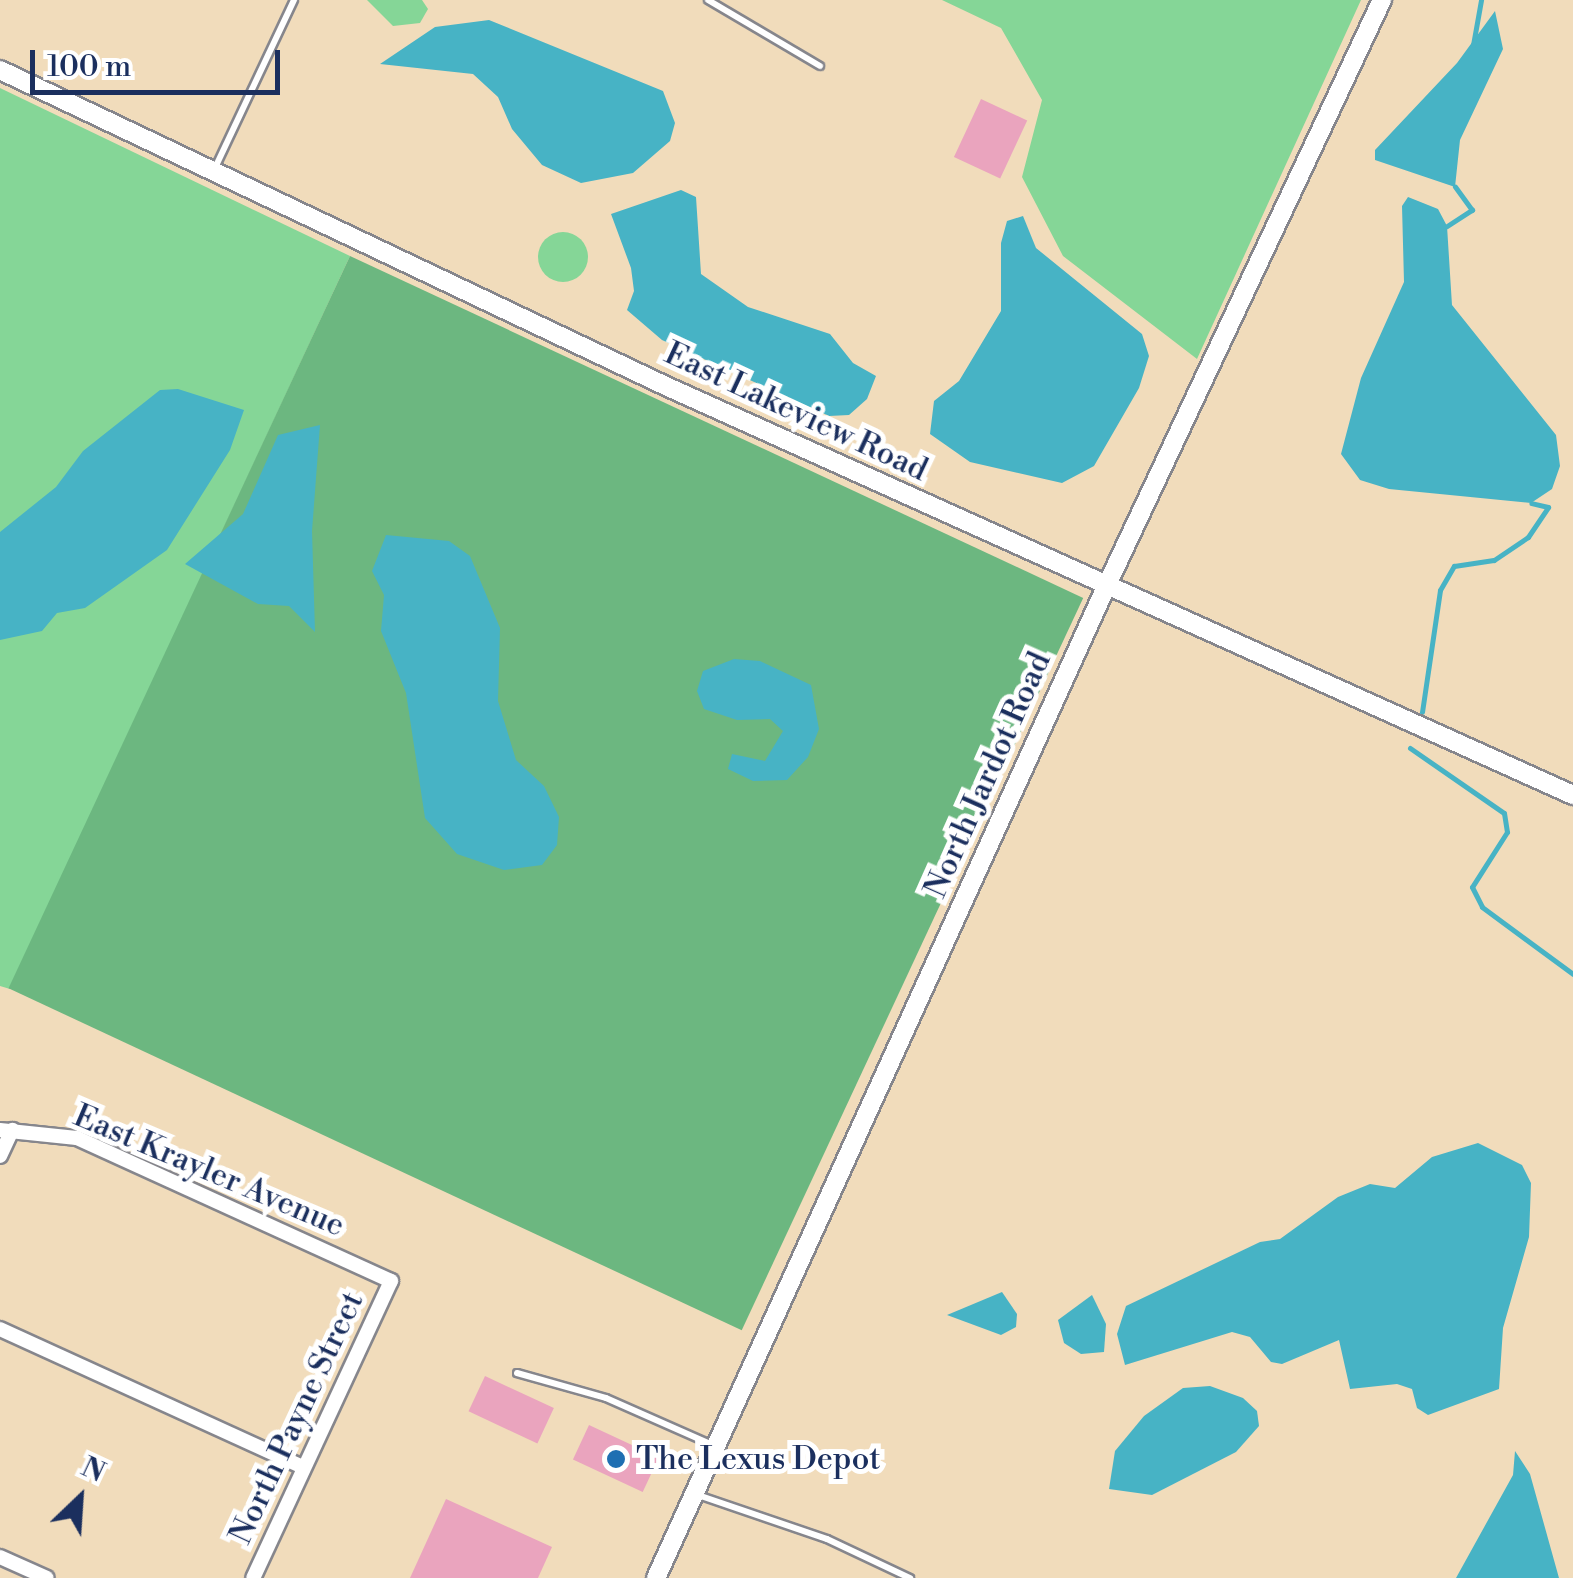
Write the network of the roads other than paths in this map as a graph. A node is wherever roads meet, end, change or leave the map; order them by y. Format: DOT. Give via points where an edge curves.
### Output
graph roads {
  1 [pos="294,0"];
  2 [pos="708,0"];
  3 [pos="1382,0"];
  4 [pos="820,66"];
  5 [pos="0,70"];
  6 [pos="214,172"];
  7 [pos="1106,587"];
  8 [pos="1573,796"];
  9 [pos="6,1130"];
  10 [pos="0,1156"];
  11 [pos="391,1281"];
  12 [pos="0,1329"];
  13 [pos="517,1373"];
  14 [pos="716,1447"];
  15 [pos="303,1467"];
  16 [pos="694,1494"];
  17 [pos="0,1556"];
  18 [pos="47,1578"];
  19 [pos="253,1578"];
  20 [pos="656,1578"];
  21 [pos="910,1578"];
  1 -- 6 [label="lane"];
  2 -- 4 [label="lane"];
  3 -- 7 [label="street, North Jardot Road"];
  5 -- 6 [label="street, East Lakeview Road"];
  6 -- 7 [label="street, East Lakeview Road"];
  7 -- 8 [label="street, East Lakeview Road"];
  7 -- 14 [label="street, North Jardot Road"];
  9 -- 10 [label="street"];
  9 -- 11 [label="street, East Krayler Avenue" via="77,1138"];
  11 -- 15 [label="street, North Payne Street"];
  12 -- 15 [label="street"];
  13 -- 14 [label="lane" via="606,1398"];
  14 -- 16 [label="street, North Jardot Road"];
  15 -- 19 [label="street, North Payne Street"];
  16 -- 20 [label="street, North Jardot Road"];
  16 -- 21 [label="lane" via="827,1539"];
  17 -- 18 [label="street"];
}
